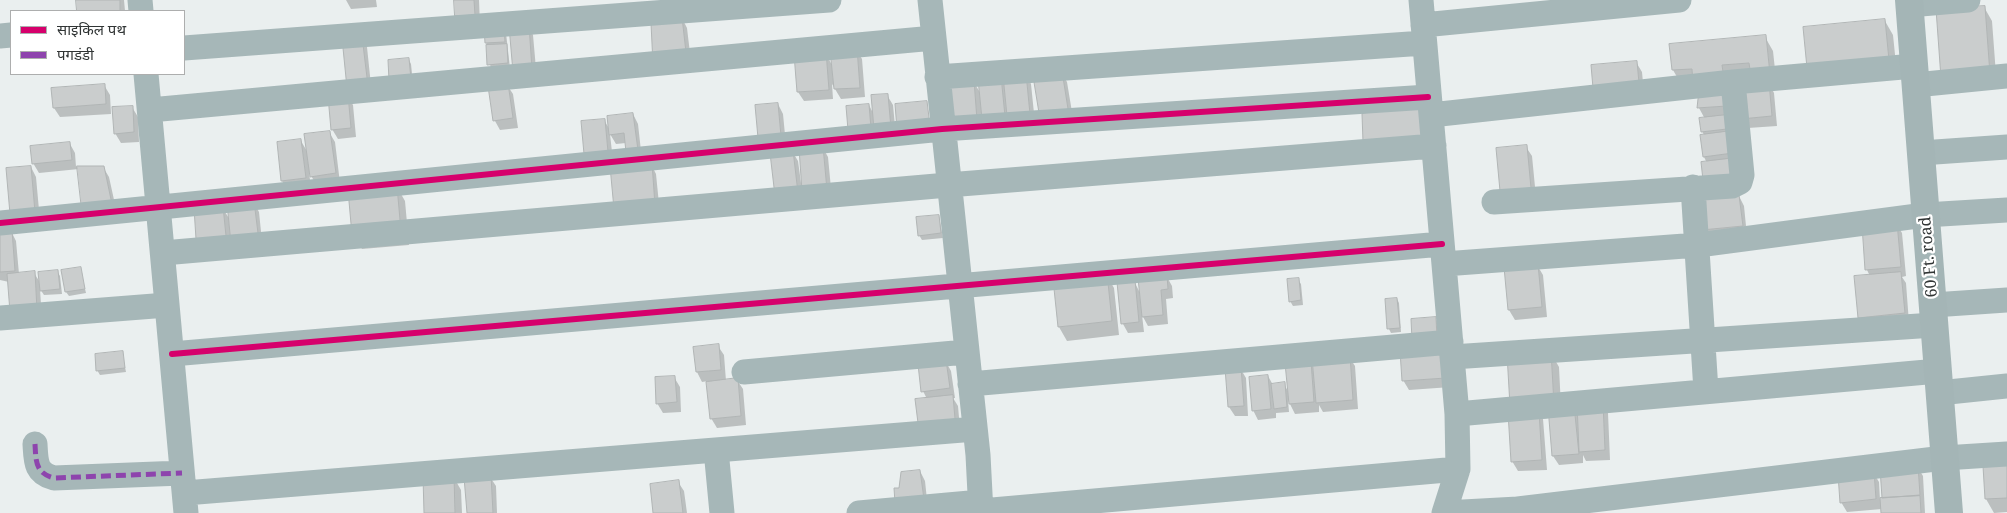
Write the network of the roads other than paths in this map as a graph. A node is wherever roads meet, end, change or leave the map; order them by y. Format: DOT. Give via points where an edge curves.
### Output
graph roads {
  1 [pos="829,0"];
  2 [pos="930,0"];
  3 [pos="1421,0"];
  4 [pos="1679,0"];
  5 [pos="1968,0"];
  6 [pos="1909,3"];
  7 [pos="1424,34"];
  8 [pos="934,38"];
  9 [pos="185,48"];
  10 [pos="146,75"];
  11 [pos="1914,76"];
  12 [pos="2007,76"];
  13 [pos="937,77"];
  14 [pos="1733,82"];
  15 [pos="1429,106"];
  16 [pos="150,110"];
  17 [pos="942,129"];
  18 [pos="1434,146"];
  19 [pos="2007,148"];
  20 [pos="1920,153"];
  21 [pos="948,185"];
  22 [pos="1693,187"];
  23 [pos="1494,202"];
  24 [pos="159,207"];
  25 [pos="2007,210"];
  26 [pos="1925,215"];
  27 [pos="0,223"];
  28 [pos="1698,245"];
  29 [pos="163,253"];
  30 [pos="1443,254"];
  31 [pos="959,284"];
  32 [pos="2007,300"];
  33 [pos="168,305"];
  34 [pos="1933,315"];
  35 [pos="0,318"];
  36 [pos="1701,341"];
  37 [pos="1451,350"];
  38 [pos="966,352"];
  39 [pos="172,354"];
  40 [pos="744,372"];
  41 [pos="1938,382"];
  42 [pos="970,384"];
  43 [pos="2007,386"];
  44 [pos="1706,391"];
  45 [pos="1457,414"];
  46 [pos="975,429"];
  47 [pos="35,444"];
  48 [pos="716,450"];
  49 [pos="2007,454"];
  50 [pos="1944,458"];
  51 [pos="1458,469"];
  52 [pos="184,493"];
  53 [pos="981,509"];
  54 [pos="1519,511"];
  55 [pos="722,513"];
  56 [pos="859,513"];
  57 [pos="1445,513"];
  58 [pos="1949,513"];
  1 -- 9 [label="street"];
  2 -- 8 [label="street"];
  3 -- 7 [label="street"];
  4 -- 7 [label="street"];
  5 -- 6 [label="street"];
  6 -- 11 [label="street, 60 Ft. road"];
  7 -- 13 [label="street"];
  7 -- 15 [label="street"];
  8 -- 13 [label="street"];
  8 -- 16 [label="street"];
  10 -- 16 [label="street"];
  11 -- 12 [label="street"];
  11 -- 14 [label="street"];
  11 -- 20 [label="street, 60 Ft. road"];
  13 -- 17 [label="street"];
  14 -- 15 [label="street"];
  14 -- 22 [label="street" via="1740,182 1732,186"];
  15 -- 17 [label="street"];
  15 -- 18 [label="street"];
  16 -- 24 [label="street"];
  17 -- 21 [label="street"];
  17 -- 24 [label="street"];
  18 -- 21 [label="street"];
  18 -- 30 [label="street"];
  19 -- 20 [label="street"];
  20 -- 26 [label="street, 60 Ft. road"];
  21 -- 29 [label="street"];
  21 -- 31 [label="street"];
  22 -- 23 [label="street"];
  22 -- 28 [label="street"];
  24 -- 27 [label="street"];
  24 -- 29 [label="street"];
  25 -- 26 [label="street"];
  26 -- 28 [label="street"];
  26 -- 34 [label="street, 60 Ft. road"];
  28 -- 30 [label="street"];
  28 -- 36 [label="street"];
  29 -- 33 [label="street"];
  30 -- 31 [label="street"];
  30 -- 37 [label="street"];
  31 -- 38 [label="street"];
  31 -- 39 [label="street"];
  32 -- 34 [label="street"];
  33 -- 35 [label="street"];
  33 -- 39 [label="street"];
  34 -- 36 [label="street"];
  34 -- 41 [label="street, 60 Ft. road"];
  36 -- 37 [label="street"];
  36 -- 44 [label="street"];
  37 -- 42 [label="street"];
  37 -- 45 [label="street"];
  38 -- 40 [label="street"];
  38 -- 42 [label="street"];
  39 -- 52 [label="street"];
  41 -- 43 [label="street"];
  41 -- 44 [label="street"];
  41 -- 50 [label="street, 60 Ft. road"];
  42 -- 46 [label="street"];
  44 -- 45 [label="street"];
  45 -- 51 [label="street"];
  46 -- 48 [label="street"];
  46 -- 53 [label="street"];
  47 -- 52 [label="street" via="37,467 40,472 54,478"];
  48 -- 52 [label="street"];
  48 -- 55 [label="street"];
  49 -- 50 [label="street"];
  50 -- 54 [label="street"];
  50 -- 58 [label="street, 60 Ft. road"];
  51 -- 53 [label="street"];
  51 -- 57 [label="street"];
  53 -- 56 [label="street"];
  54 -- 57 [label="street"];
}
